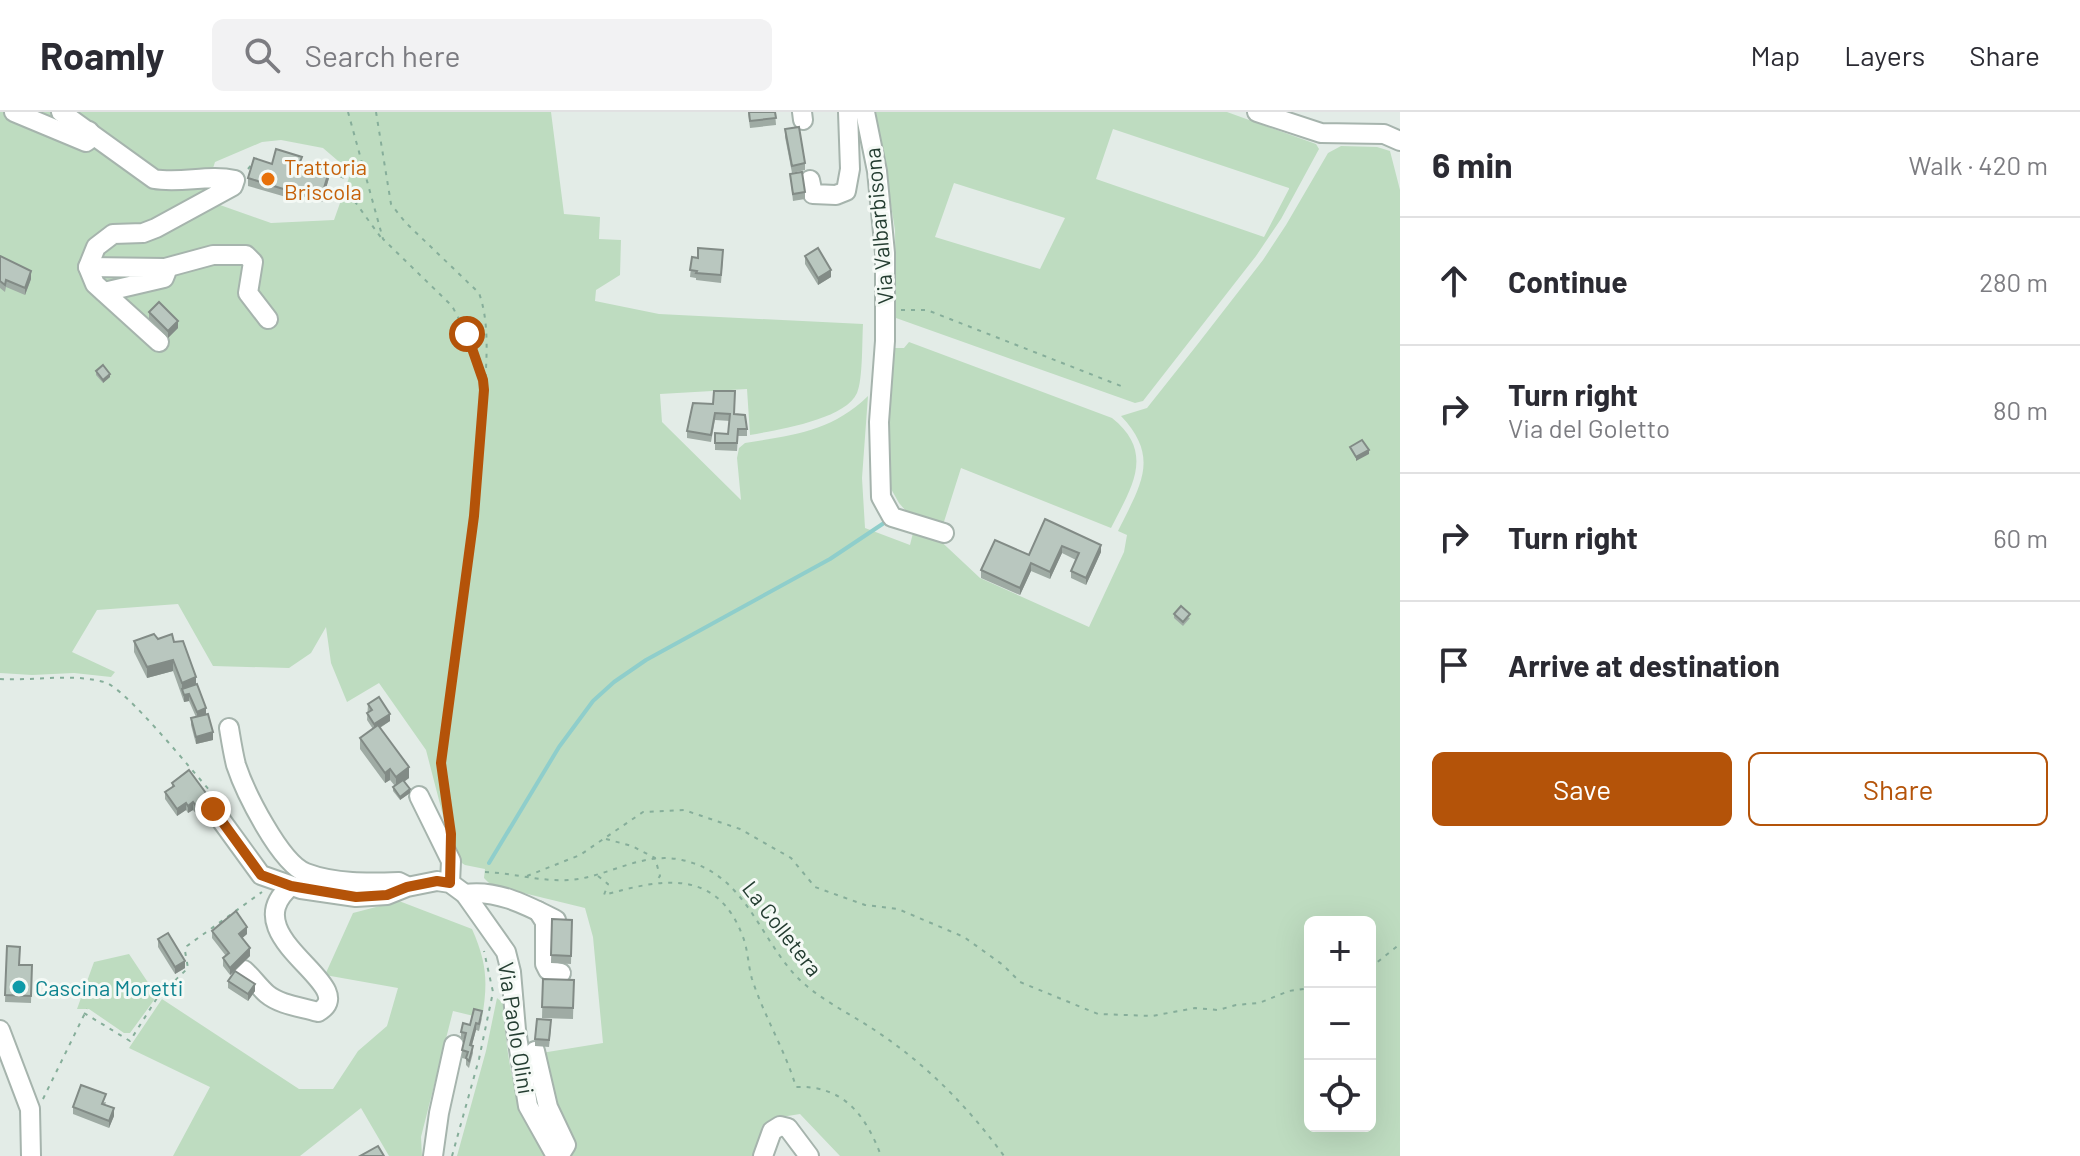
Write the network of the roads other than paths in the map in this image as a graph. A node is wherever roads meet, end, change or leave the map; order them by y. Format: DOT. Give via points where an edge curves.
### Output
graph roads {
  1 [pos="14,112"];
  2 [pos="61,112"];
  3 [pos="848,112"];
  4 [pos="865,112"];
  5 [pos="1257,112"];
  6 [pos="89,131"];
  7 [pos="1400,141"];
  8 [pos="810,180"];
  9 [pos="88,267"];
  10 [pos="165,268"];
  11 [pos="104,292"];
  12 [pos="268,319"];
  13 [pos="159,342"];
  14 [pos="944,533"];
  15 [pos="229,728"];
  16 [pos="419,796"];
  17 [pos="216,805"];
  18 [pos="284,883"];
  19 [pos="407,887"];
  20 [pos="462,893"];
  21 [pos="538,911"];
  22 [pos="556,920"];
  23 [pos="244,970"];
  24 [pos="561,973"];
  25 [pos="0,1030"];
  26 [pos="454,1045"];
  27 [pos="535,1051"];
  28 [pos="38,1155"];
  29 [pos="433,1156"];
  30 [pos="557,1156"];
  31 [pos="763,1156"];
  32 [pos="809,1156"];
  1 -- 6 [label="street" via="86,142"];
  2 -- 6 [label="street"];
  3 -- 8 [label="street" via="846,191 813,194"];
  4 -- 14 [label="street, Via Valbarbisona" via="877,171 891,310 879,422 881,497 892,517"];
  5 -- 7 [label="street" via="1321,133 1384,134"];
  6 -- 9 [label="street" via="154,179 235,180 233,186 156,228 113,234 96,247"];
  9 -- 10 [label="street"];
  9 -- 11 [label="street"];
  10 -- 11 [label="street" via="164,278"];
  10 -- 12 [label="street" via="213,255 246,255 253,262 248,293"];
  11 -- 13 [label="street"];
  15 -- 19 [label="street" via="236,765 257,809 279,850 303,872"];
  16 -- 20 [label="street"];
  17 -- 18 [label="street" via="236,857"];
  18 -- 19 [label="street" via="356,897 387,895"];
  18 -- 23 [label="street" via="274,919 293,951 324,985 329,1003 318,1012 286,1003 268,995"];
  19 -- 20 [label="street" via="437,881"];
  20 -- 21 [label="street" via="489,892"];
  20 -- 30 [label="street, Via Paolo Olini" via="506,952 528,1106"];
  21 -- 22 [label="street"];
  21 -- 24 [label="street" via="545,922 545,964"];
  25 -- 28 [label="street"];
  26 -- 29 [label="street"];
  27 -- 30 [label="street" via="548,1107 566,1145"];
  31 -- 32 [label="street" via="772,1131 780,1126 788,1128"];
}
